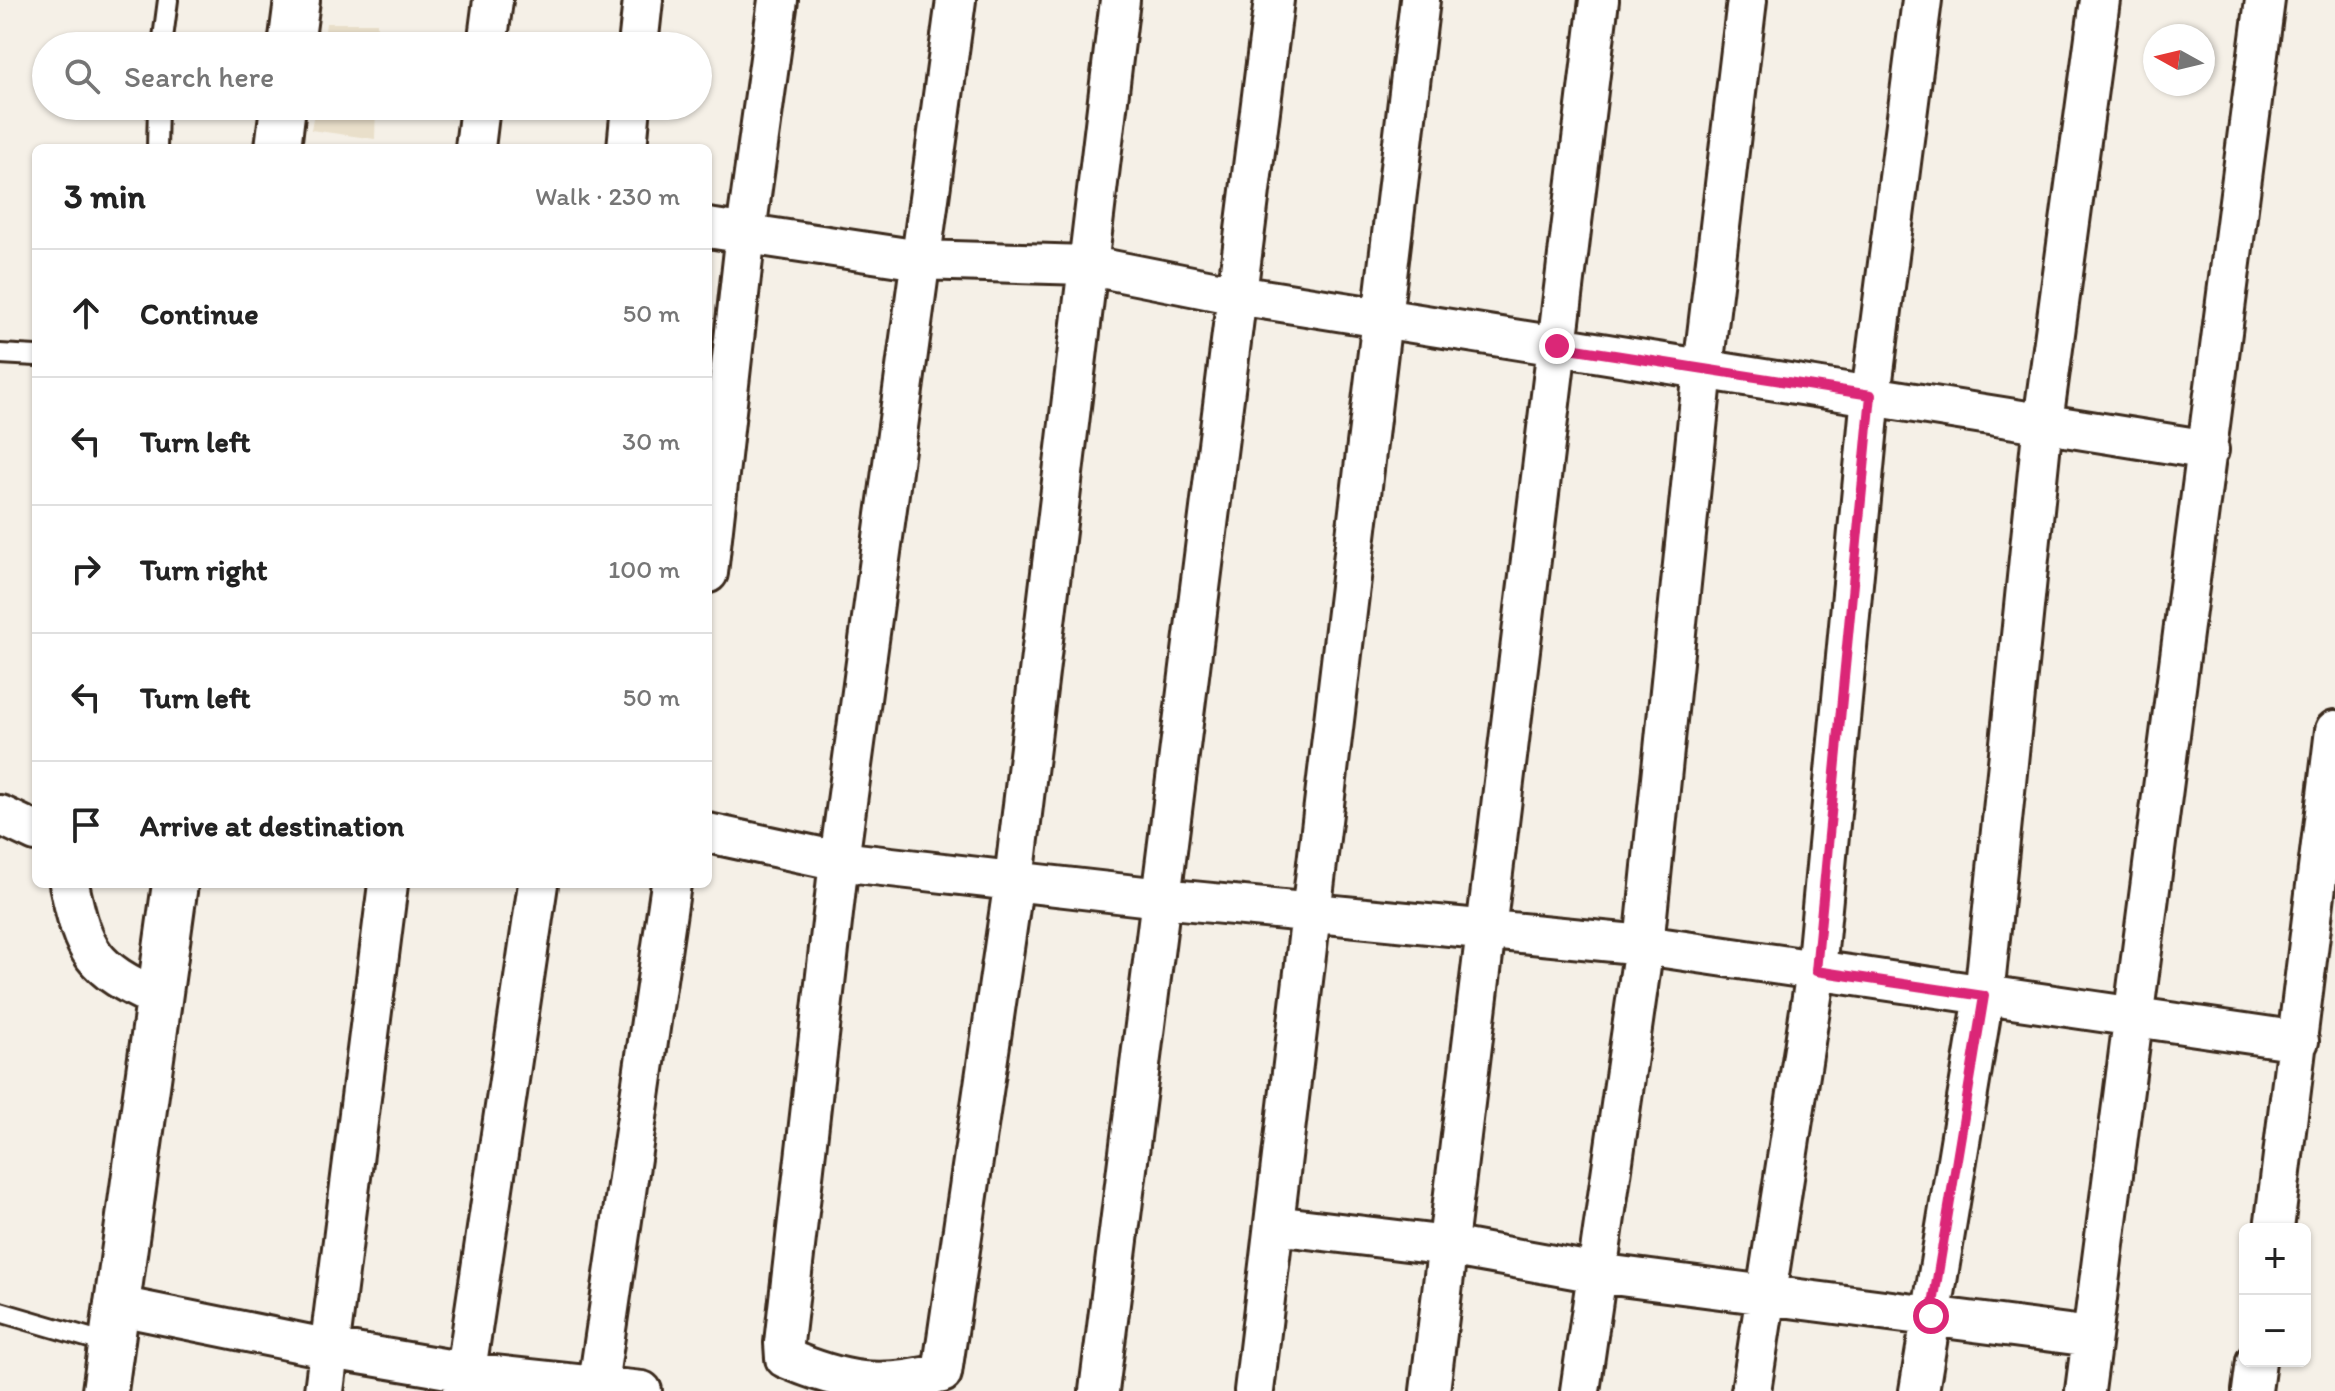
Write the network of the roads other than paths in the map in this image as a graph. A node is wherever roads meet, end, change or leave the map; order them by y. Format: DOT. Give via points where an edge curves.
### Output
graph roads {
  1 [pos="168,0"];
  2 [pos="297,0"];
  3 [pos="493,0"];
  4 [pos="643,0"];
  5 [pos="778,0"];
  6 [pos="956,0"];
  7 [pos="1120,0"];
  8 [pos="1274,0"];
  9 [pos="1420,0"];
  10 [pos="1599,0"];
  11 [pos="1747,0"];
  12 [pos="1922,0"];
  13 [pos="2100,0"];
  14 [pos="2265,0"];
  15 [pos="164,32"];
  16 [pos="293,32"];
  17 [pos="489,32"];
  18 [pos="640,32"];
  19 [pos="158,120"];
  20 [pos="281,120"];
  21 [pos="478,120"];
  22 [pos="630,120"];
  23 [pos="157,144"];
  24 [pos="278,144"];
  25 [pos="475,144"];
  26 [pos="627,144"];
  27 [pos="712,228"];
  28 [pos="746,232"];
  29 [pos="920,260"];
  30 [pos="1086,265"];
  31 [pos="1237,295"];
  32 [pos="1381,318"];
  33 [pos="1557,346"];
  34 [pos="0,354"];
  35 [pos="32,356"];
  36 [pos="1703,369"];
  37 [pos="1871,395"];
  38 [pos="2043,422"];
  39 [pos="2209,450"];
  40 [pos="712,537"];
  41 [pos="2335,730"];
  42 [pos="0,815"];
  43 [pos="32,830"];
  44 [pos="712,834"];
  45 [pos="839,861"];
  46 [pos="1014,880"];
  47 [pos="70,888"];
  48 [pos="174,888"];
  49 [pos="388,888"];
  50 [pos="537,888"];
  51 [pos="670,888"];
  52 [pos="1161,898"];
  53 [pos="1311,913"];
  54 [pos="1486,930"];
  55 [pos="1644,945"];
  56 [pos="1816,971"];
  57 [pos="1984,996"];
  58 [pos="157,998"];
  59 [pos="2132,1017"];
  60 [pos="2299,1041"];
  61 [pos="2275,1223"];
  62 [pos="1274,1225"];
  63 [pos="1448,1246"];
  64 [pos="1597,1273"];
  65 [pos="1765,1294"];
  66 [pos="0,1312"];
  67 [pos="1931,1316"];
  68 [pos="112,1324"];
  69 [pos="2091,1337"];
  70 [pos="331,1349"];
  71 [pos="2255,1367"];
  72 [pos="464,1382"];
  73 [pos="597,1388"];
  74 [pos="105,1391"];
  75 [pos="324,1391"];
  76 [pos="642,1391"];
  77 [pos="1099,1391"];
  78 [pos="1254,1391"];
  79 [pos="1430,1391"];
  80 [pos="1580,1391"];
  81 [pos="1751,1391"];
  82 [pos="1919,1391"];
  83 [pos="2085,1391"];
  84 [pos="2252,1391"];
  1 -- 15 [label="lane"];
  2 -- 16 [label="street"];
  3 -- 17 [label="street"];
  4 -- 18 [label="street"];
  5 -- 28 [label="street"];
  6 -- 29 [label="street"];
  7 -- 30 [label="street"];
  8 -- 31 [label="street"];
  9 -- 32 [label="street"];
  10 -- 33 [label="street"];
  11 -- 36 [label="street"];
  12 -- 37 [label="street"];
  13 -- 38 [label="street"];
  14 -- 39 [label="street"];
  19 -- 23 [label="lane"];
  20 -- 24 [label="street"];
  21 -- 25 [label="street"];
  22 -- 26 [label="street"];
  27 -- 28 [label="street"];
  28 -- 29 [label="street"];
  28 -- 40 [label="street"];
  29 -- 30 [label="street"];
  29 -- 45 [label="street"];
  30 -- 31 [label="street"];
  30 -- 46 [label="street"];
  31 -- 32 [label="street"];
  31 -- 52 [label="street"];
  32 -- 33 [label="street"];
  32 -- 53 [label="street"];
  33 -- 36 [label="street"];
  33 -- 54 [label="street"];
  34 -- 35 [label="lane"];
  36 -- 37 [label="street"];
  36 -- 55 [label="street"];
  37 -- 38 [label="street"];
  37 -- 56 [label="street"];
  38 -- 39 [label="street"];
  38 -- 57 [label="street"];
  39 -- 59 [label="street"];
  41 -- 60 [label="street"];
  42 -- 43 [label="street"];
  44 -- 45 [label="street"];
  45 -- 46 [label="street"];
  45 -- 46 [label="street" via="784,1343 785,1358 833,1378 900,1384 942,1373"];
  46 -- 52 [label="street"];
  47 -- 58 [label="street" via="90,954 118,980"];
  48 -- 58 [label="street"];
  49 -- 70 [label="street"];
  50 -- 72 [label="street"];
  51 -- 73 [label="street"];
  52 -- 53 [label="street"];
  52 -- 77 [label="street"];
  53 -- 54 [label="street"];
  53 -- 62 [label="street"];
  54 -- 55 [label="street"];
  54 -- 63 [label="street"];
  55 -- 56 [label="street"];
  55 -- 64 [label="street"];
  56 -- 57 [label="street"];
  56 -- 65 [label="street"];
  57 -- 59 [label="street"];
  57 -- 67 [label="street"];
  58 -- 68 [label="street"];
  59 -- 60 [label="street"];
  59 -- 69 [label="street"];
  60 -- 61 [label="street"];
  62 -- 63 [label="street"];
  62 -- 78 [label="street"];
  63 -- 64 [label="street"];
  63 -- 79 [label="street"];
  64 -- 65 [label="street"];
  64 -- 80 [label="street"];
  65 -- 67 [label="street"];
  65 -- 81 [label="street"];
  66 -- 68 [label="lane"];
  67 -- 69 [label="street"];
  67 -- 82 [label="street"];
  68 -- 70 [label="street"];
  68 -- 74 [label="street"];
  69 -- 83 [label="street"];
  70 -- 72 [label="street"];
  70 -- 75 [label="street"];
  71 -- 84 [label="street"];
  72 -- 73 [label="street"];
  73 -- 76 [label="street"];
}
